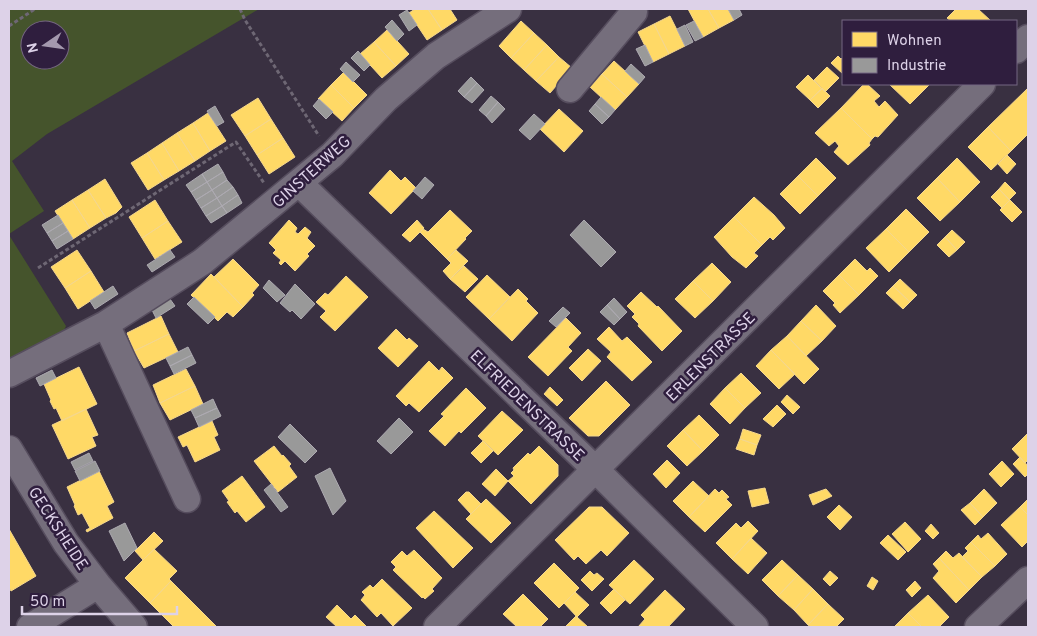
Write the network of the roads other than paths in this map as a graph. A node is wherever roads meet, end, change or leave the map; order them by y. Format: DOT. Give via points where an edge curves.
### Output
graph roads {
  1 [pos="508,9"];
  2 [pos="637,10"];
  3 [pos="1028,38"];
  4 [pos="1017,49"];
  5 [pos="981,85"];
  6 [pos="570,89"];
  7 [pos="299,184"];
  8 [pos="106,324"];
  9 [pos="9,374"];
  10 [pos="9,449"];
  11 [pos="596,470"];
  12 [pos="188,499"];
  13 [pos="1028,580"];
  14 [pos="98,586"];
  15 [pos="30,627"];
  16 [pos="134,627"];
  17 [pos="437,627"];
  18 [pos="756,627"];
  19 [pos="978,627"];
  1 -- 7 [label="street, GINSTERWEG" via="436,56 386,99"];
  2 -- 6 [label="street"];
  3 -- 4 [label="street"];
  5 -- 11 [label="street, ERLENSTRASSE"];
  7 -- 8 [label="street, GINSTERWEG" via="202,262"];
  7 -- 11 [label="street, ELFRIEDENSTRASSE"];
  8 -- 9 [label="street, GINSTERWEG"];
  8 -- 12 [label="street"];
  10 -- 14 [label="street, GECKSHEIDE" via="66,544"];
  11 -- 17 [label="street, ERLENSTRASSE"];
  11 -- 18 [label="street, ELFRIEDENSTRASSE"];
  13 -- 19 [label="street"];
  14 -- 15 [label="street"];
  14 -- 16 [label="street, GECKSHEIDE"];
}
